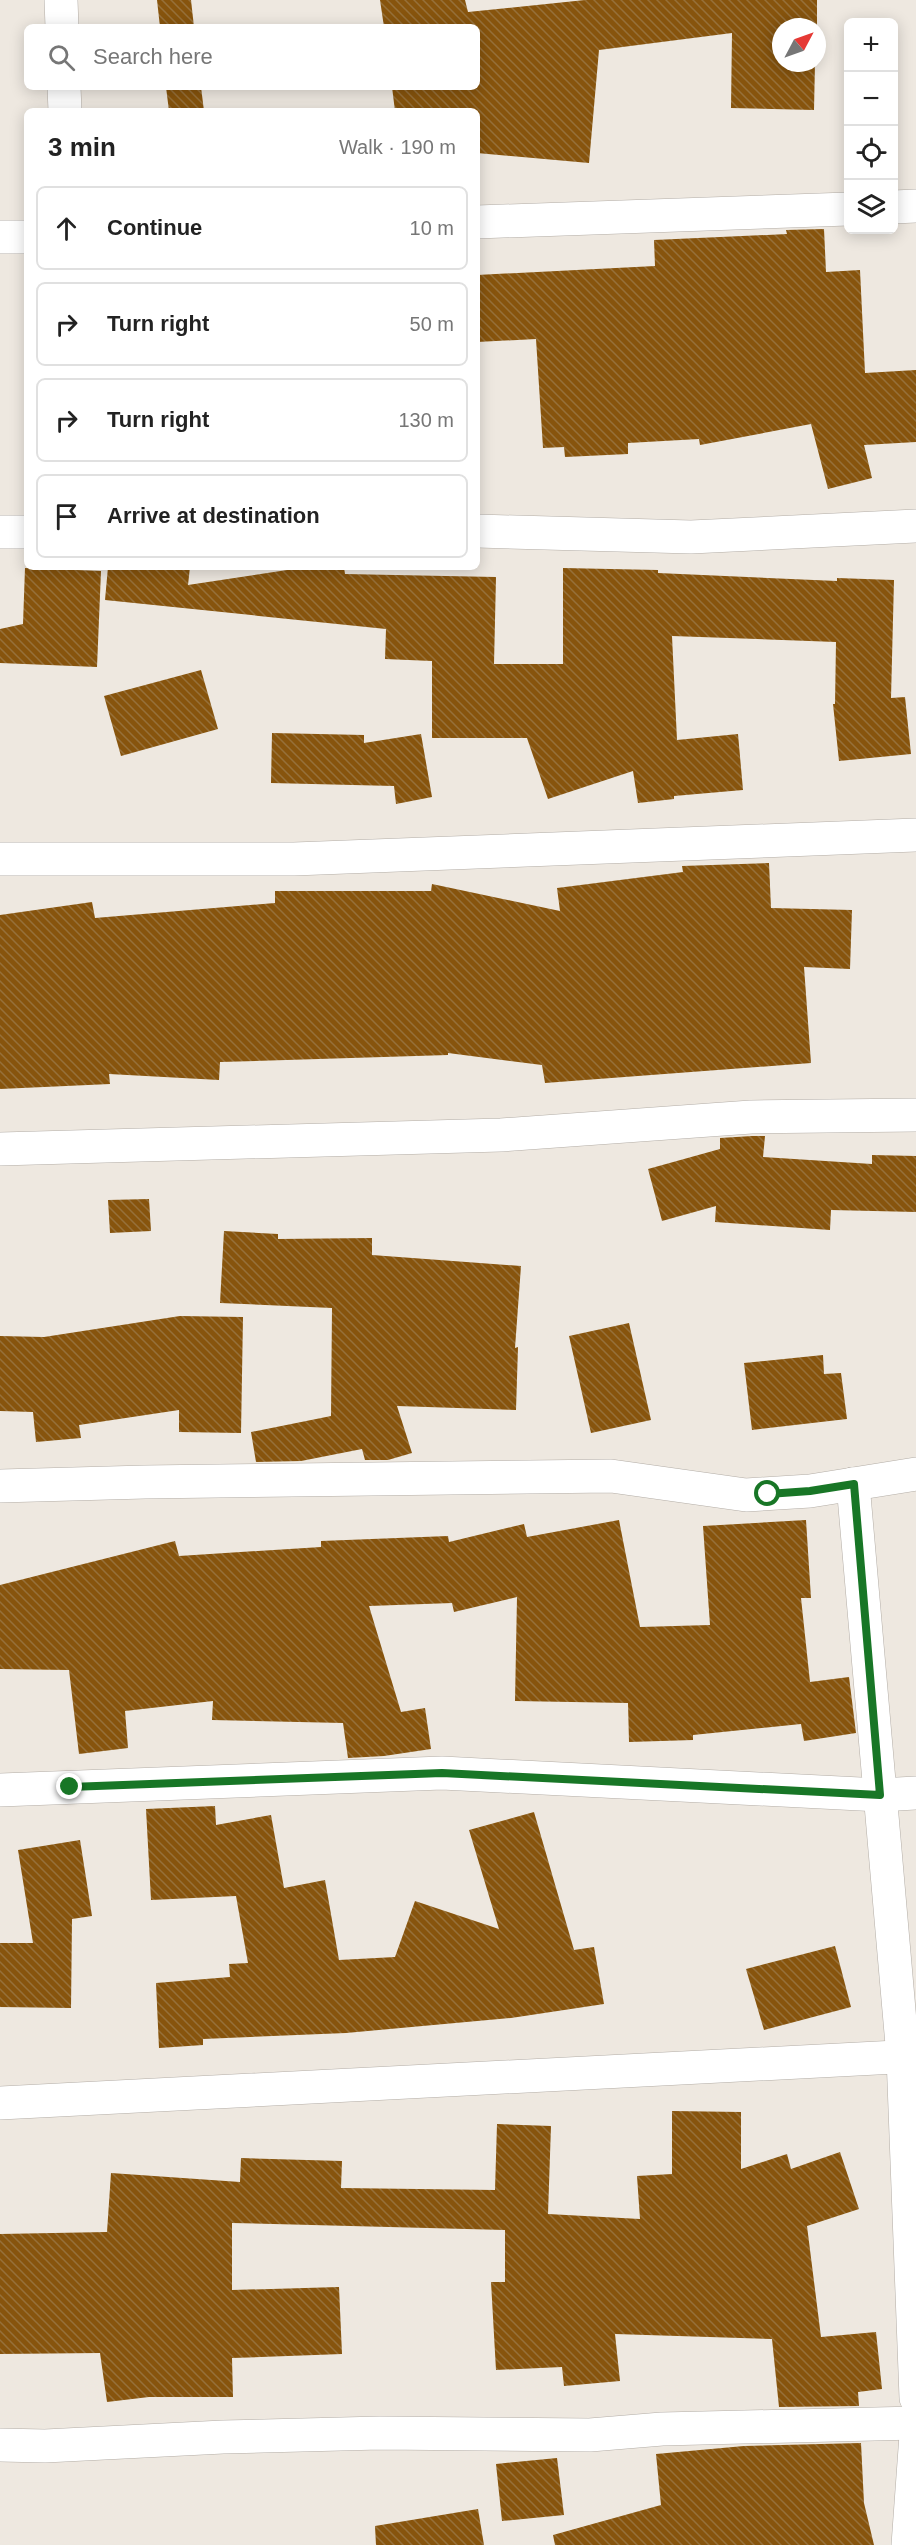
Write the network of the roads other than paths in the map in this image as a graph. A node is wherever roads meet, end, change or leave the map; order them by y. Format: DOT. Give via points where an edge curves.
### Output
graph roads {
  1 [pos="61,0"];
  2 [pos="62,24"];
  3 [pos="64,90"];
  4 [pos="65,108"];
  5 [pos="916,206"];
  6 [pos="898,207"];
  7 [pos="844,208"];
  8 [pos="480,222"];
  9 [pos="0,237"];
  10 [pos="24,237"];
  11 [pos="916,526"];
  12 [pos="480,531"];
  13 [pos="0,532"];
  14 [pos="24,532"];
  15 [pos="916,835"];
  16 [pos="0,859"];
  17 [pos="916,1115"];
  18 [pos="0,1149"];
  19 [pos="916,1474"];
  20 [pos="854,1484"];
  21 [pos="0,1486"];
  22 [pos="0,1790"];
  23 [pos="916,1793"];
  24 [pos="880,1795"];
  25 [pos="910,2056"];
  26 [pos="0,2103"];
  27 [pos="916,2398"];
  28 [pos="916,2423"];
  29 [pos="916,2435"];
  30 [pos="0,2445"];
  31 [pos="908,2545"];
  1 -- 2 [label="street"];
  3 -- 4 [label="street"];
  5 -- 6 [label="street"];
  7 -- 8 [label="street"];
  9 -- 10 [label="street"];
  11 -- 12 [label="street" via="691,537"];
  13 -- 14 [label="street"];
  15 -- 16 [label="street" via="294,859"];
  17 -- 18 [label="street" via="751,1117 501,1135"];
  19 -- 20 [label="street"];
  20 -- 21 [label="street" via="746,1495 611,1476"];
  20 -- 24 [label="street"];
  22 -- 24 [label="street" via="442,1773"];
  23 -- 24 [label="street"];
  24 -- 25 [label="street"];
  25 -- 26 [label="street"];
  25 -- 27 [label="street"];
  28 -- 30 [label="street" via="662,2428 590,2435 380,2433"];
  29 -- 31 [label="street"];
}
